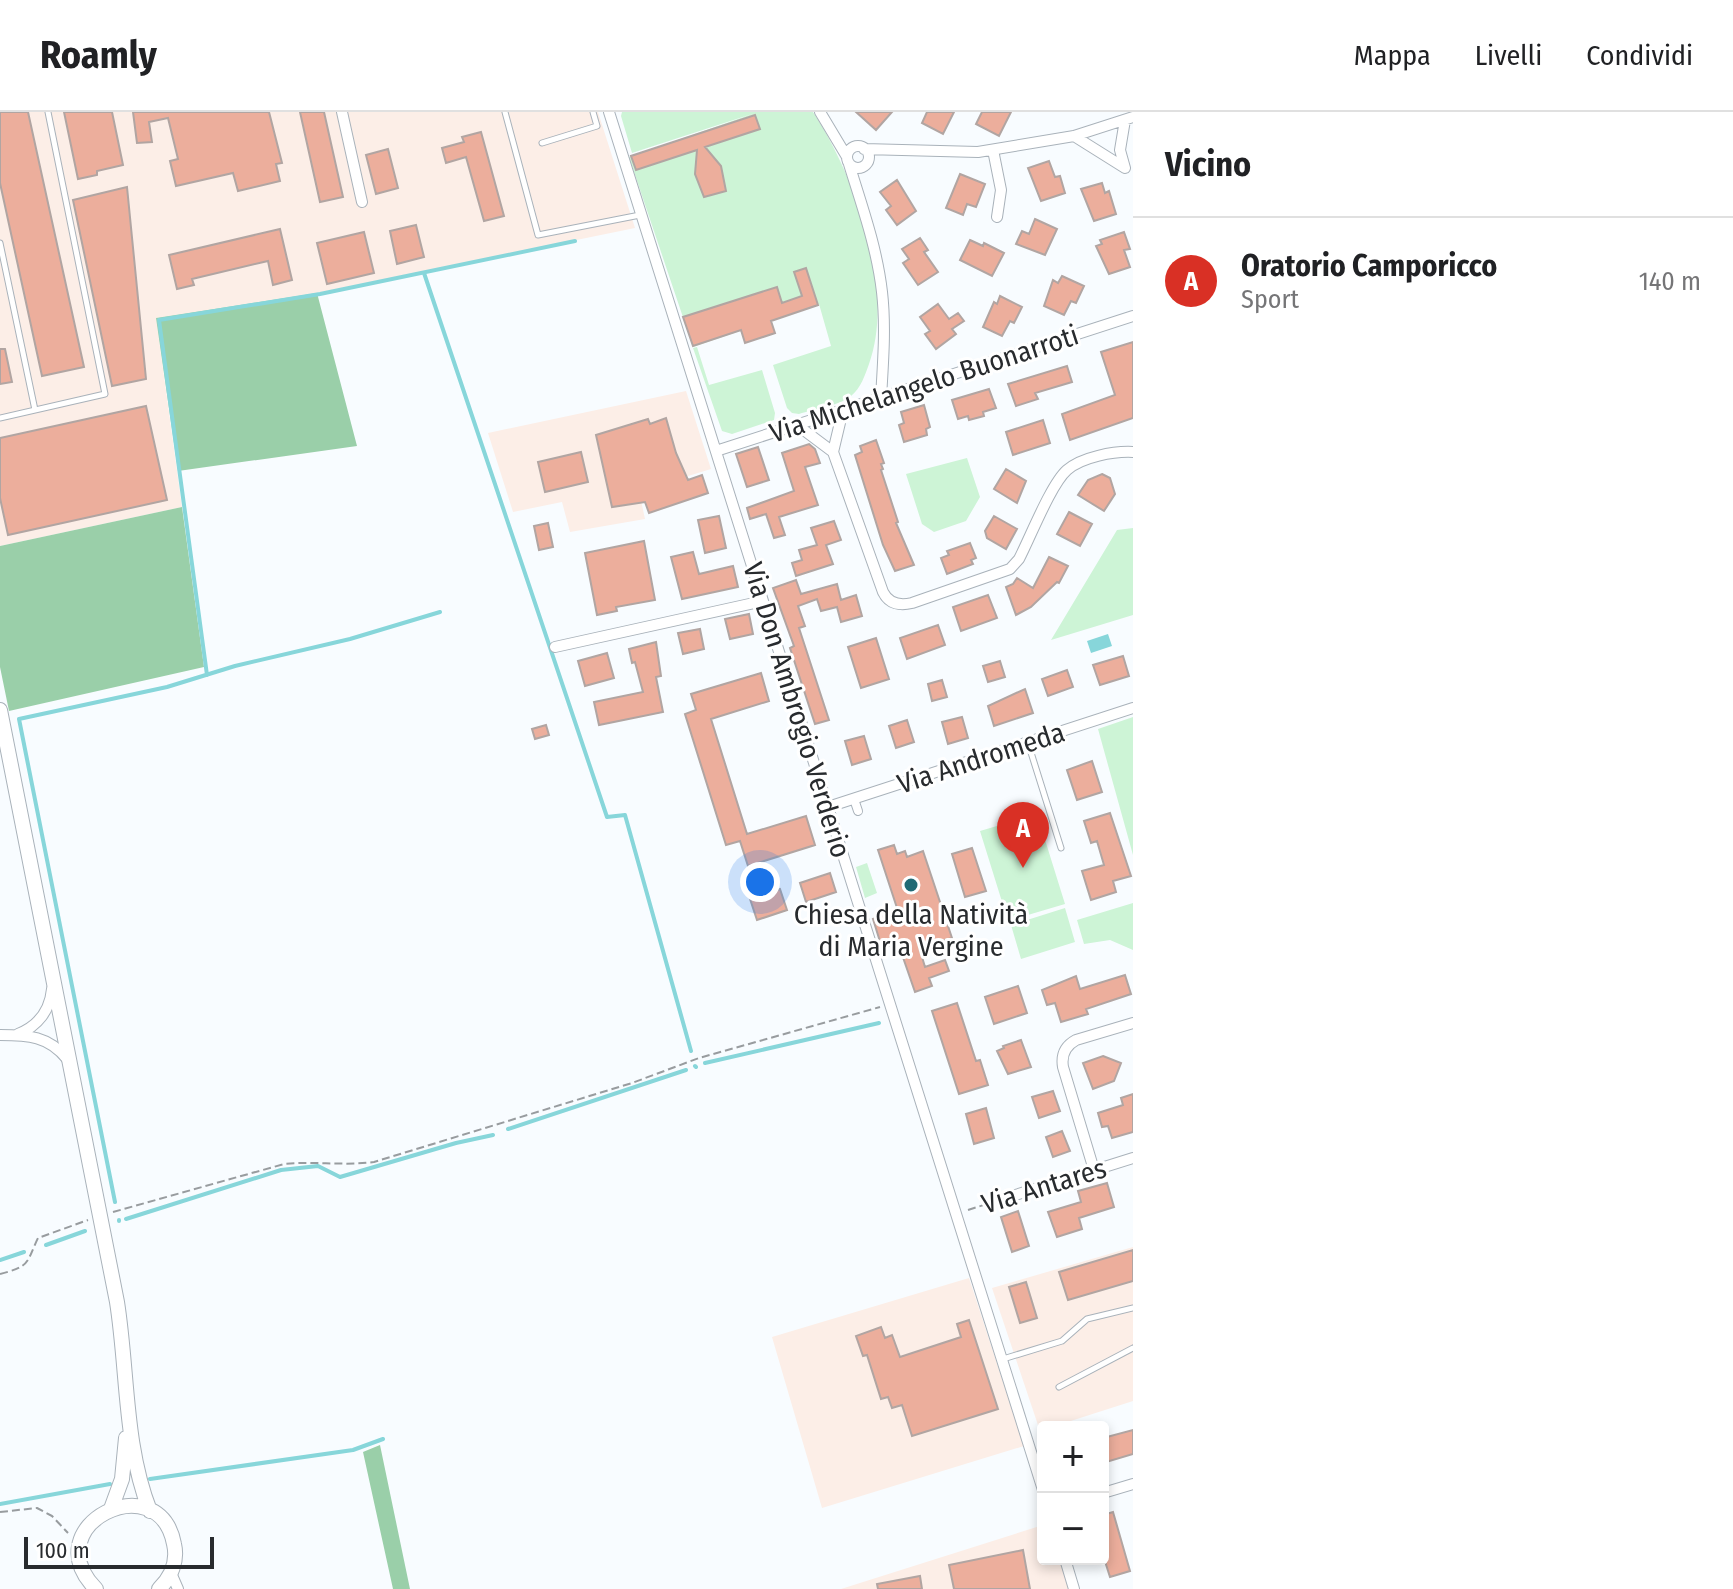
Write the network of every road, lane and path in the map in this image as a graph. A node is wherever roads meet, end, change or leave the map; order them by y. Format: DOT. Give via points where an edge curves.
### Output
graph roads {
  1 [pos="48,112"];
  2 [pos="342,112"];
  3 [pos="505,112"];
  4 [pos="593,112"];
  5 [pos="609,112"];
  6 [pos="820,112"];
  7 [pos="1129,118"];
  8 [pos="831,126"];
  9 [pos="1074,136"];
  10 [pos="542,143"];
  11 [pos="993,150"];
  12 [pos="863,156"];
  13 [pos="848,161"];
  14 [pos="1125,168"];
  15 [pos="1133,178"];
  16 [pos="861,198"];
  17 [pos="362,202"];
  18 [pos="641,214"];
  19 [pos="997,217"];
  20 [pos="0,243"];
  21 [pos="1133,316"];
  22 [pos="881,398"];
  23 [pos="35,410"];
  24 [pos="843,410"];
  25 [pos="0,418"];
  26 [pos="797,425"];
  27 [pos="716,451"];
  28 [pos="833,452"];
  29 [pos="1133,452"];
  30 [pos="763,601"];
  31 [pos="555,647"];
  32 [pos="1133,708"];
  33 [pos="0,713"];
  34 [pos="1028,743"];
  35 [pos="854,799"];
  36 [pos="828,807"];
  37 [pos="858,811"];
  38 [pos="1061,848"];
  39 [pos="52,983"];
  40 [pos="890,1004"];
  41 [pos="1133,1023"];
  42 [pos="0,1035"];
  43 [pos="16,1035"];
  44 [pos="67,1059"];
  45 [pos="1133,1158"];
  46 [pos="1094,1170"];
  47 [pos="1009,1197"];
  48 [pos="956,1214"];
  49 [pos="99,1216"];
  50 [pos="0,1274"];
  51 [pos="1133,1308"];
  52 [pos="1133,1348"];
  53 [pos="1002,1359"];
  54 [pos="1059,1387"];
  55 [pos="128,1422"];
  56 [pos="1037,1471"];
  57 [pos="1133,1484"];
  58 [pos="1109,1491"];
  59 [pos="111,1509"];
  60 [pos="150,1511"];
  61 [pos="0,1512"];
  62 [pos="81,1540"];
  63 [pos="1067,1565"];
  64 [pos="171,1573"];
  65 [pos="90,1585"];
  66 [pos="159,1589"];
  67 [pos="178,1589"];
  68 [pos="1074,1589"];
  1 -- 23 [label="lane" via="105,394"];
  2 -- 17 [label="street"];
  3 -- 18 [label="lane" via="538,235"];
  4 -- 10 [label="lane" via="597,126"];
  5 -- 18 [label="street, Via Don Ambrogio Verderio"];
  6 -- 8 [label="street"];
  7 -- 9 [label="street"];
  7 -- 14 [label="street" via="1120,150"];
  8 -- 12 [label="street"];
  8 -- 13 [label="street"];
  9 -- 11 [label="street"];
  9 -- 14 [label="street"];
  11 -- 12 [label="street" via="906,150"];
  11 -- 19 [label="street" via="1001,190"];
  12 -- 13 [label="street" via="857,168"];
  12 -- 13 [label="street" via="850,150"];
  12 -- 16 [label="street"];
  13 -- 16 [label="street"];
  14 -- 15 [label="street"];
  16 -- 22 [label="street" via="882,290"];
  18 -- 27 [label="street, Via Don Ambrogio Verderio"];
  20 -- 23 [label="lane"];
  21 -- 22 [label="street, Via Michelangelo Buonarroti"];
  22 -- 24 [label="street, Via Michelangelo Buonarroti"];
  23 -- 25 [label="lane"];
  24 -- 26 [label="street, Via Michelangelo Buonarroti"];
  24 -- 28 [label="street"];
  26 -- 27 [label="street, Via Michelangelo Buonarroti"];
  26 -- 28 [label="street"];
  27 -- 30 [label="street, Via Don Ambrogio Verderio"];
  28 -- 29 [label="street" via="883,592 891,602 906,604 1010,569 1065,472 1083,462"];
  30 -- 31 [label="street"];
  30 -- 36 [label="street, Via Don Ambrogio Verderio"];
  32 -- 34 [label="street, Via Andromeda"];
  33 -- 39 [label="main road"];
  34 -- 35 [label="street, Via Andromeda"];
  34 -- 38 [label="lane"];
  35 -- 36 [label="street, Via Andromeda"];
  35 -- 37 [label="street"];
  36 -- 40 [label="street, Via Don Ambrogio Verderio"];
  39 -- 43 [label="street" via="42,1017"];
  39 -- 44 [label="main road"];
  40 -- 48 [label="street, Via Don Ambrogio Verderio"];
  40 -- 49 [label="path" via="699,1058 374,1162 284,1164"];
  41 -- 46 [label="street" via="1076,1040 1063,1054"];
  42 -- 43 [label="street"];
  43 -- 44 [label="street" via="48,1042"];
  44 -- 49 [label="main road"];
  45 -- 46 [label="street, Via Antares"];
  46 -- 47 [label="street, Via Antares"];
  47 -- 48 [label="path, Via Antares"];
  48 -- 53 [label="street, Via Don Ambrogio Verderio"];
  49 -- 50 [label="path" via="38,1238 27,1263"];
  49 -- 55 [label="main road" via="121,1330"];
  51 -- 53 [label="lane" via="1087,1319 1062,1341"];
  52 -- 54 [label="lane"];
  53 -- 56 [label="street, Via Don Ambrogio Verderio"];
  55 -- 59 [label="main road" via="122,1479"];
  55 -- 60 [label="main road"];
  57 -- 58 [label="street"];
  59 -- 60 [label="main road"];
  59 -- 62 [label="main road" via="93,1520"];
  60 -- 64 [label="main road" via="172,1537"];
  61 -- 62 [label="path" via="37,1508"];
  62 -- 65 [label="main road" via="80,1558"];
  63 -- 68 [label="street"];
  64 -- 66 [label="main road"];
  64 -- 67 [label="street"];
}
